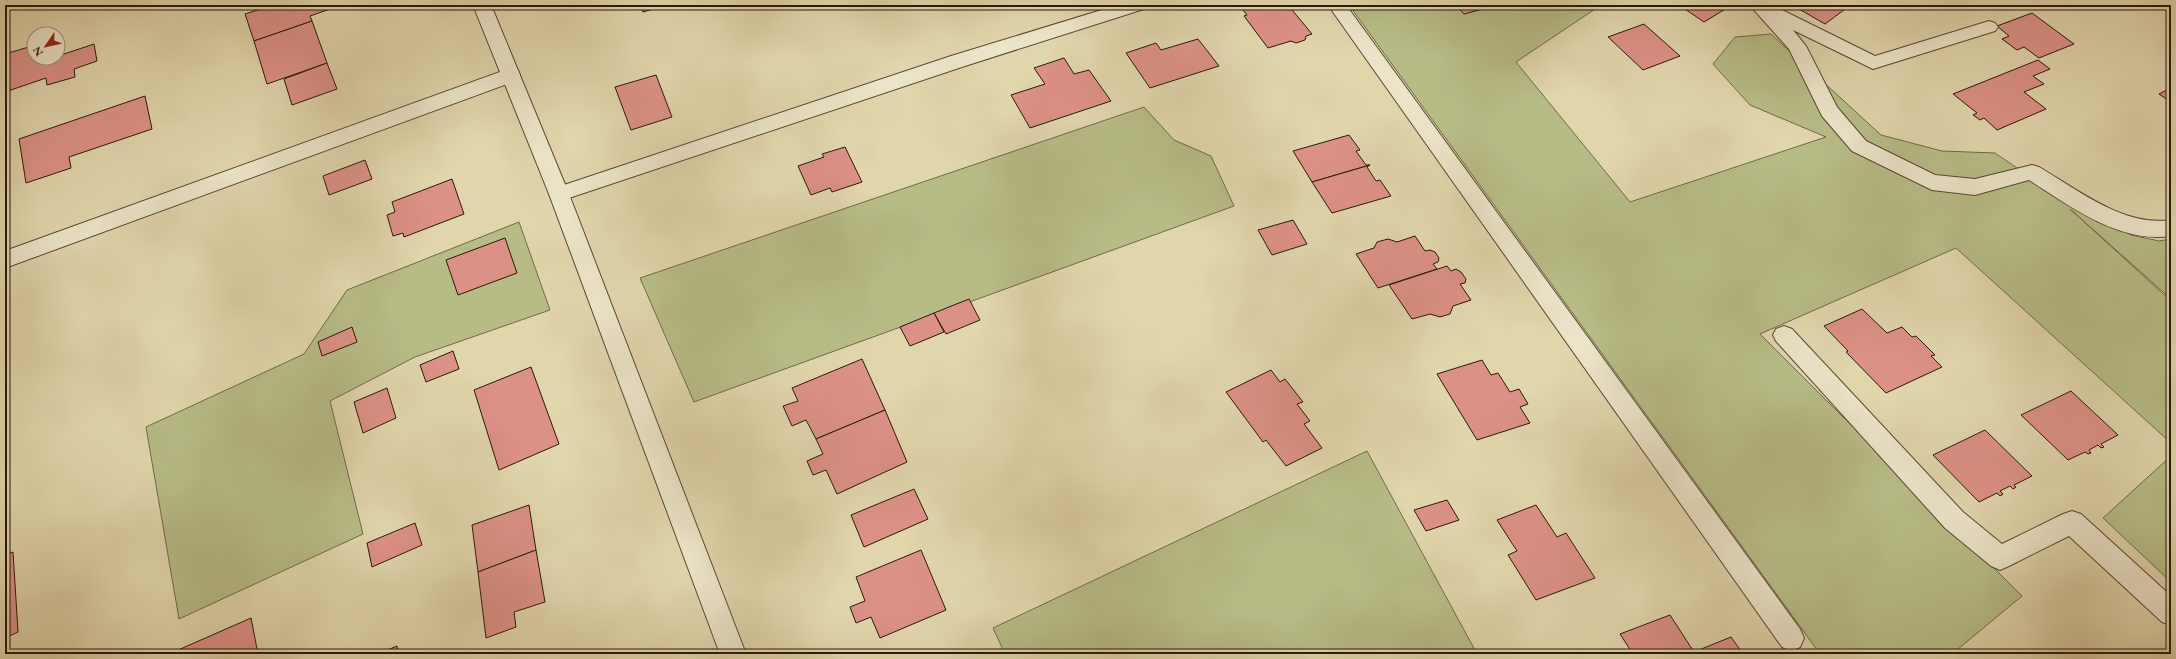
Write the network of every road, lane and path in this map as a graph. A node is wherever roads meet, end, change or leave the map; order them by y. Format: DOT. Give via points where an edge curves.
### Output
graph roads {
  1 [pos="482,5"];
  2 [pos="1138,5"];
  3 [pos="1337,5"];
  4 [pos="1759,6"];
  5 [pos="1989,27"];
  6 [pos="511,75"];
  7 [pos="559,194"];
  8 [pos="2171,228"];
  9 [pos="5,260"];
  10 [pos="1784,335"];
  11 [pos="2171,613"];
  12 [pos="1791,638"];
  13 [pos="733,654"];
  1 -- 6 [label="street"];
  2 -- 7 [label="street" via="958,61"];
  3 -- 12 [label="street"];
  4 -- 5 [label="street" via="1873,62"];
  4 -- 8 [label="street" via="1797,46 1829,111 1858,146 1932,182 1975,187 2032,172 2105,215 2142,230"];
  6 -- 7 [label="street"];
  6 -- 9 [label="street"];
  7 -- 13 [label="street"];
  10 -- 11 [label="street" via="1954,520 2000,558 2072,522"];
}
